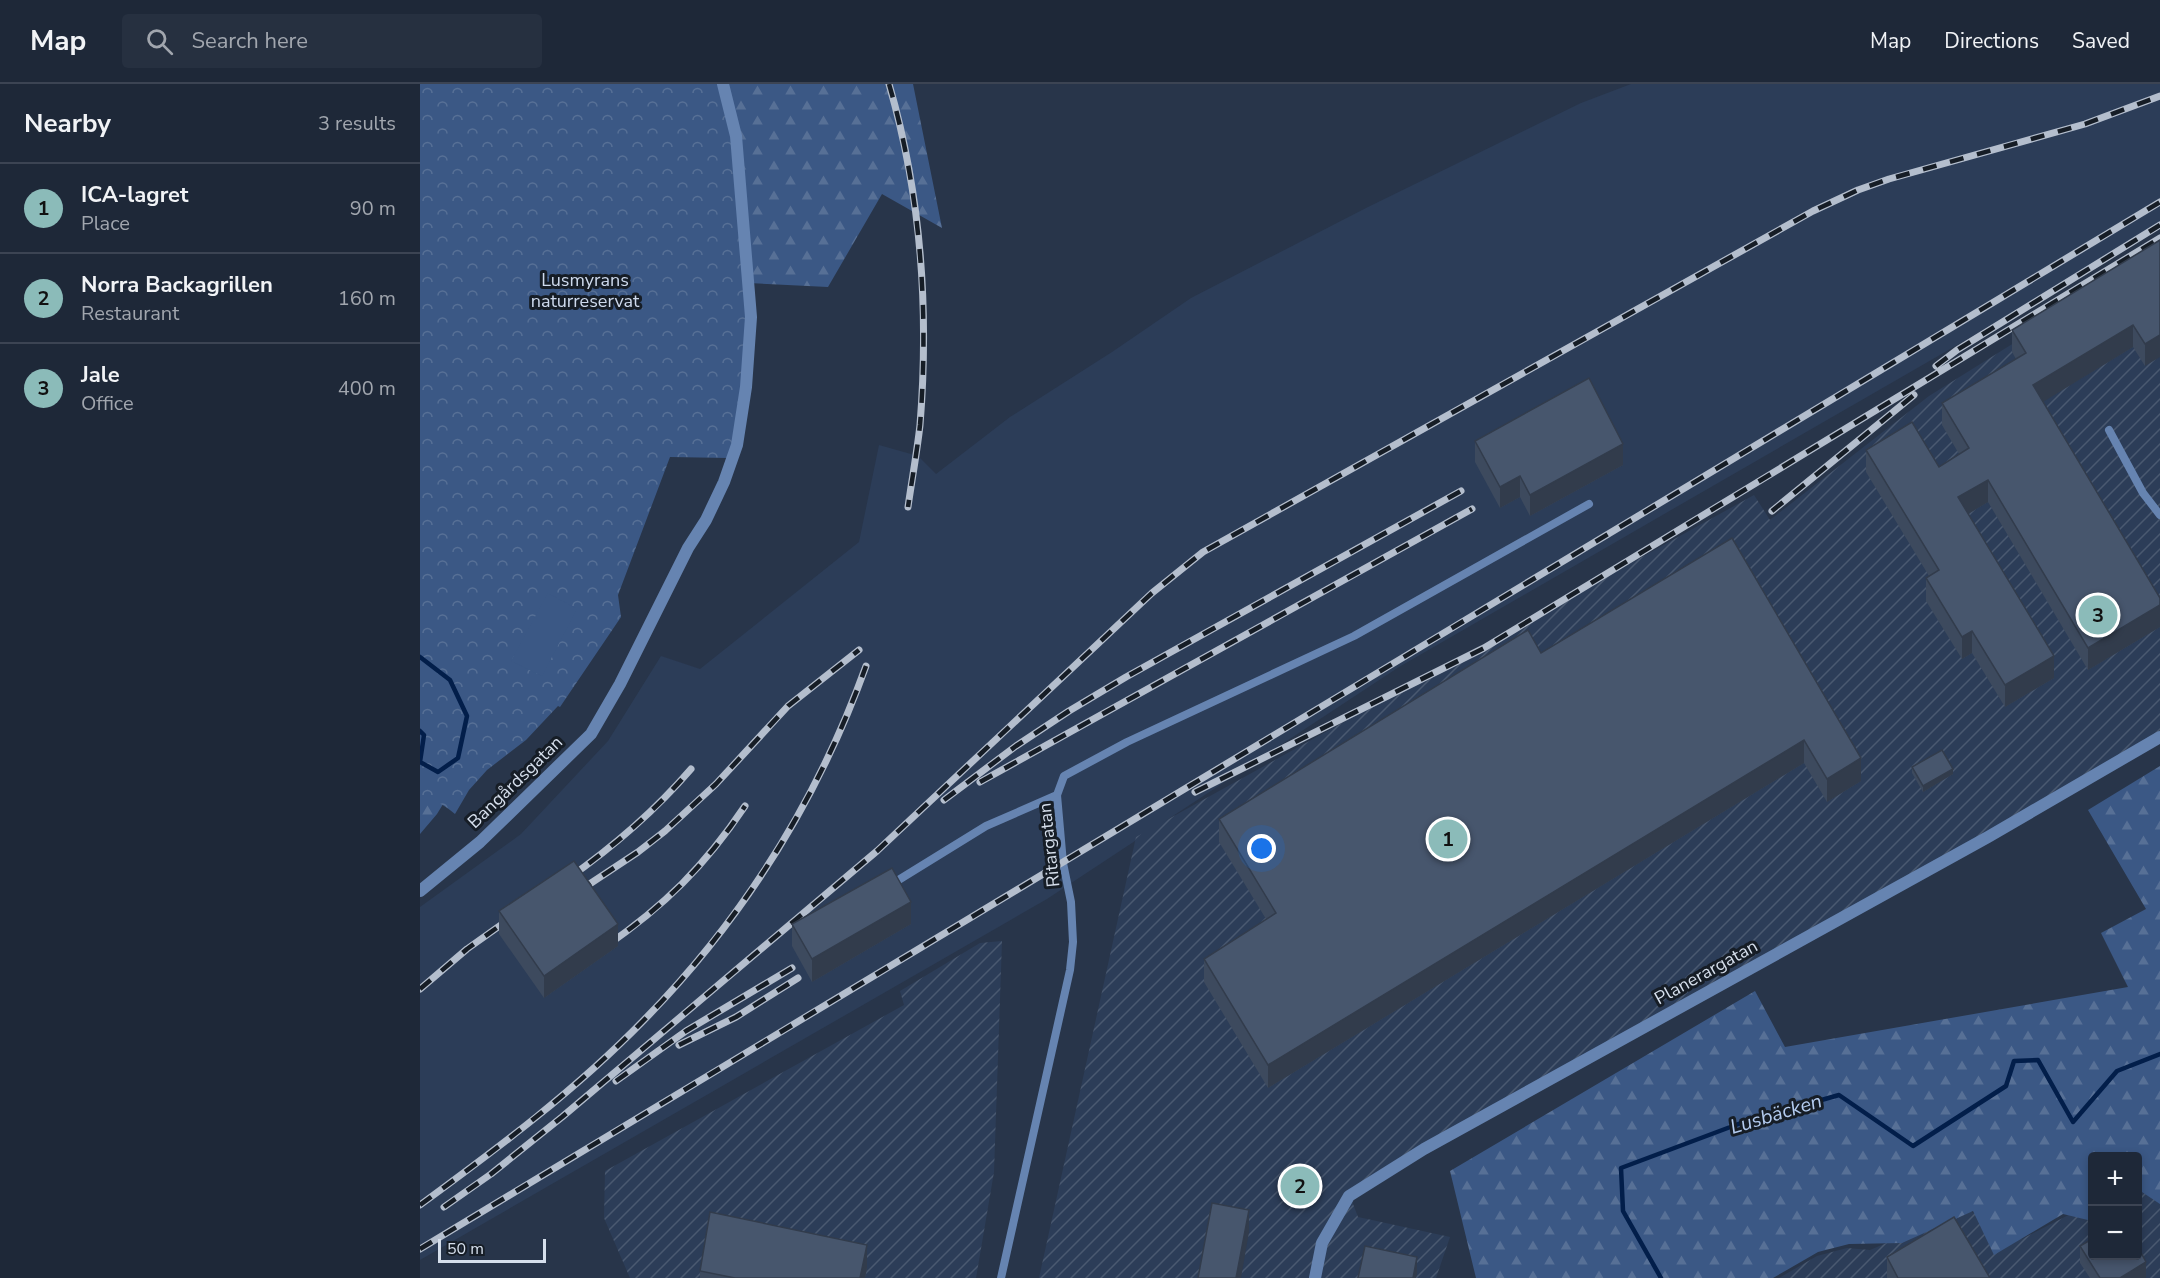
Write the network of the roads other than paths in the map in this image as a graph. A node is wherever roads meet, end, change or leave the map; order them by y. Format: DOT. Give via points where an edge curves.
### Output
graph roads {
  1 [pos="723,84"];
  2 [pos="2109,430"];
  3 [pos="1589,504"];
  4 [pos="2160,516"];
  5 [pos="2160,738"];
  6 [pos="1057,795"];
  7 [pos="420,891"];
  8 [pos="880,891"];
  9 [pos="1001,1278"];
  10 [pos="1315,1278"];
  1 -- 7 [label="street, Bangårdsgatan" via="736,136 751,317 737,445 724,482 591,734 480,842"];
  2 -- 4 [label="lane" via="2143,494"];
  3 -- 6 [label="lane, Ritargatan" via="1354,636 1127,742 1064,776"];
  5 -- 10 [label="street, Planerargatan" via="1424,1149 1349,1196 1323,1243"];
  6 -- 8 [label="lane" via="986,826"];
  6 -- 9 [label="lane, Ritargatan" via="1071,902 1070,970"];
}
